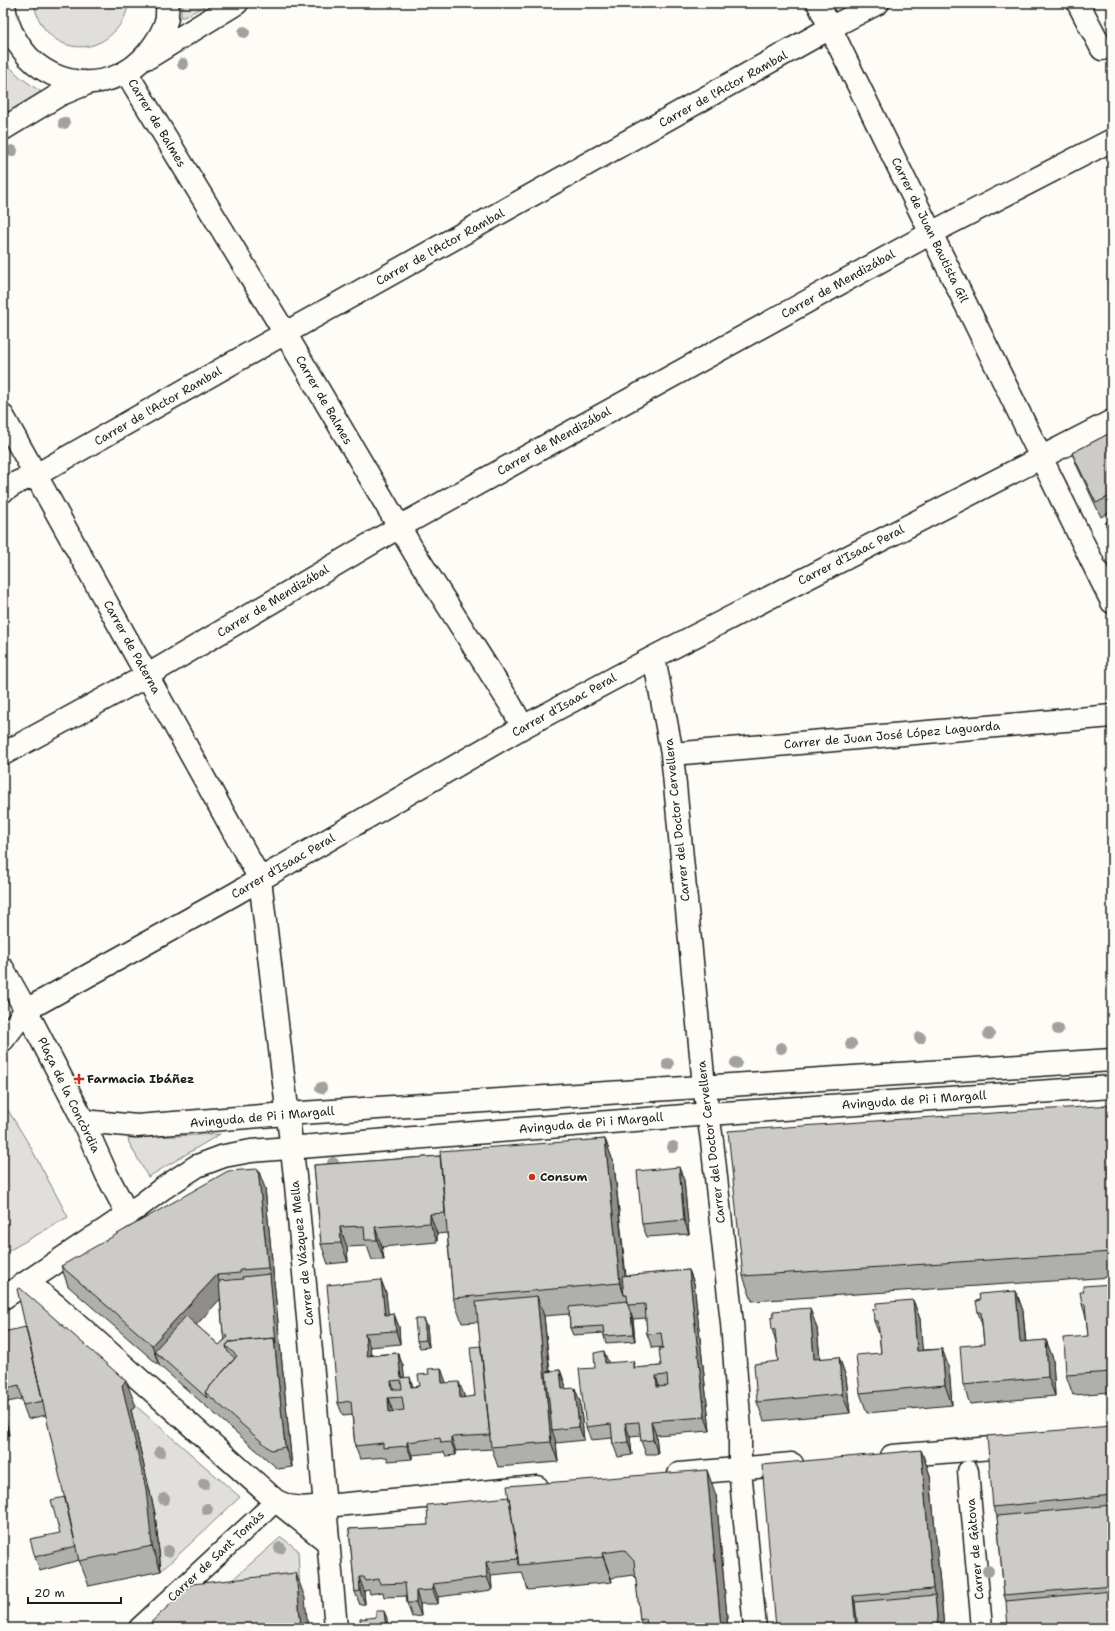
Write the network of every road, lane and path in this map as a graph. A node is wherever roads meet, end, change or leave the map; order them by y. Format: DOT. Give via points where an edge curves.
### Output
graph roads {
  1 [pos="168,3"];
  2 [pos="237,3"];
  3 [pos="818,3"];
  4 [pos="878,3"];
  5 [pos="1078,3"];
  6 [pos="4,5"];
  7 [pos="830,28"];
  8 [pos="1102,49"];
  9 [pos="134,67"];
  10 [pos="88,83"];
  11 [pos="3,129"];
  12 [pos="1112,140"];
  13 [pos="931,232"];
  14 [pos="285,333"];
  15 [pos="3,416"];
  16 [pos="1112,421"];
  17 [pos="1042,457"];
  18 [pos="36,475"];
  19 [pos="3,491"];
  20 [pos="399,527"];
  21 [pos="1112,602"];
  22 [pos="654,657"];
  23 [pos="148,675"];
  24 [pos="1112,716"];
  25 [pos="523,727"];
  26 [pos="3,754"];
  27 [pos="672,754"];
  28 [pos="260,879"];
  29 [pos="3,969"];
  30 [pos="26,1010"];
  31 [pos="3,1040"];
  32 [pos="1112,1060"];
  33 [pos="704,1086"];
  34 [pos="1112,1087"];
  35 [pos="286,1114"];
  36 [pos="709,1114"];
  37 [pos="83,1121"];
  38 [pos="290,1147"];
  39 [pos="128,1214"];
  40 [pos="27,1282"];
  41 [pos="3,1298"];
  42 [pos="1033,1444"];
  43 [pos="874,1458"];
  44 [pos="811,1463"];
  45 [pos="740,1469"];
  46 [pos="968,1470"];
  47 [pos="660,1476"];
  48 [pos="557,1485"];
  49 [pos="276,1501"];
  50 [pos="326,1506"];
  51 [pos="329,1543"];
  52 [pos="139,1628"];
  53 [pos="336,1628"];
  54 [pos="755,1628"];
  55 [pos="982,1628"];
  1 -- 9 [label="street" via="166,19 157,42"];
  2 -- 9 [label="street"];
  3 -- 7 [label="street, Carrer de Juan Bautista Gil"];
  4 -- 7 [label="street, Carrer de l'Actor Rambal"];
  5 -- 8 [label="street"];
  6 -- 10 [label="street" via="9,29 22,51 40,69 62,79"];
  7 -- 13 [label="street, Carrer de Juan Bautista Gil"];
  7 -- 14 [label="street, Carrer de l'Actor Rambal"];
  9 -- 10 [label="street" via="107,80"];
  9 -- 14 [label="street, Carrer de Balmes"];
  10 -- 11 [label="street" via="59,95"];
  12 -- 13 [label="street, Carrer de Mendizábal"];
  13 -- 17 [label="street, Carrer de Juan Bautista Gil"];
  13 -- 20 [label="street, Carrer de Mendizábal"];
  14 -- 18 [label="street, Carrer de l'Actor Rambal"];
  14 -- 20 [label="street, Carrer de Balmes"];
  15 -- 18 [label="street, Carrer de Paterna"];
  16 -- 17 [label="street, Carrer d'Isaac Peral"];
  17 -- 21 [label="street, Carrer de Juan Bautista Gil"];
  17 -- 22 [label="street, Carrer d'Isaac Peral"];
  18 -- 19 [label="street, Carrer de l'Actor Rambal"];
  18 -- 23 [label="street, Carrer de Paterna"];
  20 -- 23 [label="street, Carrer de Mendizábal"];
  20 -- 25 [label="street, Carrer de Balmes"];
  22 -- 25 [label="street, Carrer d'Isaac Peral"];
  22 -- 27 [label="street, Carrer del Doctor Cervellera"];
  23 -- 26 [label="street, Carrer de Mendizábal"];
  23 -- 28 [label="street, Carrer de Paterna"];
  24 -- 27 [label="street, Carrer de Juan José López Laguarda"];
  25 -- 28 [label="street, Carrer d'Isaac Peral"];
  27 -- 33 [label="street, Carrer del Doctor Cervellera"];
  28 -- 30 [label="street, Carrer d'Isaac Peral"];
  28 -- 35 [label="street, Carrer de Vázquez Mella"];
  29 -- 30 [label="street, Plaça de la Concòrdia"];
  30 -- 31 [label="street"];
  30 -- 37 [label="street, Plaça de la Concòrdia"];
  32 -- 33 [label="street, Avinguda de Pi i Margall"];
  33 -- 35 [label="street, Avinguda de Pi i Margall"];
  33 -- 36 [label="street, Carrer del Doctor Cervellera"];
  34 -- 36 [label="street, Avinguda de Pi i Margall"];
  35 -- 37 [label="street, Avinguda de Pi i Margall" via="137,1126"];
  35 -- 38 [label="street, Carrer de Vázquez Mella"];
  36 -- 38 [label="street, Avinguda de Pi i Margall"];
  36 -- 45 [label="street, Carrer del Doctor Cervellera" via="732,1323 740,1430"];
  37 -- 39 [label="street, Plaça de la Concòrdia"];
  38 -- 39 [label="street, Avinguda de Pi i Margall" via="224,1156 197,1166"];
  38 -- 50 [label="street, Carrer de Vázquez Mella" via="296,1185"];
  39 -- 40 [label="street, Avinguda de Pi i Margall"];
  40 -- 41 [label="street"];
  40 -- 49 [label="street"];
  42 -- 43 [label="street"];
  44 -- 45 [label="street"];
  45 -- 47 [label="street"];
  45 -- 54 [label="street, Carrer del Doctor Cervellera"];
  46 -- 55 [label="street, Carrer de Gàtova"];
  48 -- 50 [label="street"];
  49 -- 50 [label="street" via="302,1508"];
  49 -- 51 [label="street"];
  49 -- 52 [label="street, Carrer de Sant Tomàs"];
  50 -- 51 [label="street, Carrer de Vázquez Mella"];
  51 -- 53 [label="street, Carrer de Vázquez Mella"];
}
